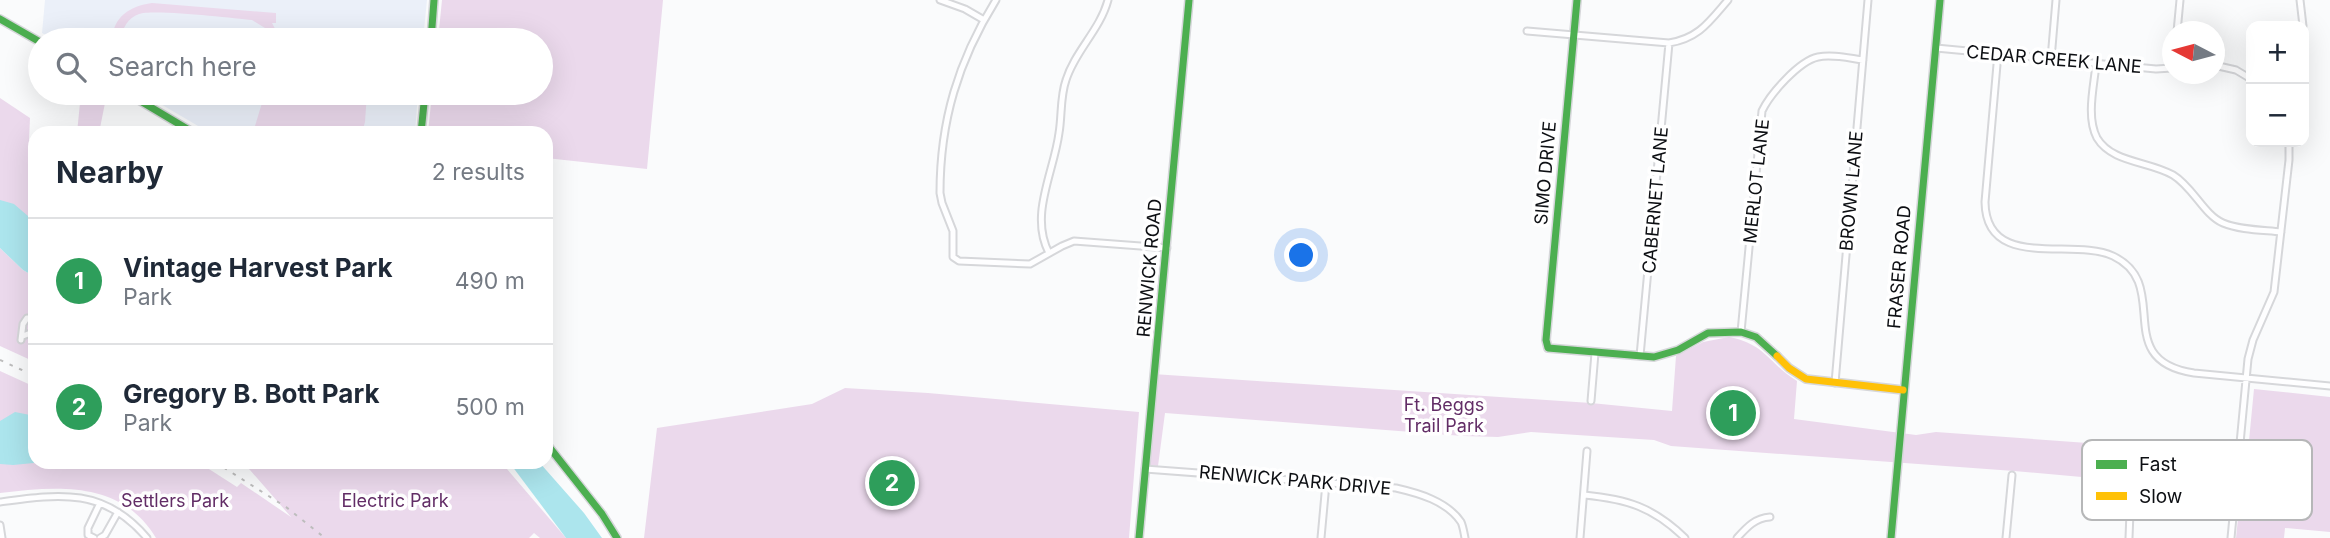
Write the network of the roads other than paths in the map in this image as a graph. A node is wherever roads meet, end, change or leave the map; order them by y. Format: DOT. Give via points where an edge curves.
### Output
graph roads {
  1 [pos="435,0"];
  2 [pos="940,0"];
  3 [pos="996,0"];
  4 [pos="1108,0"];
  5 [pos="1189,0"];
  6 [pos="1577,0"];
  7 [pos="1728,0"];
  8 [pos="1868,0"];
  9 [pos="1940,0"];
  10 [pos="2056,0"];
  11 [pos="2180,0"];
  12 [pos="2300,0"];
  13 [pos="0,19"];
  14 [pos="984,20"];
  15 [pos="2178,21"];
  16 [pos="2302,21"];
  17 [pos="432,28"];
  18 [pos="1527,31"];
  19 [pos="28,35"];
  20 [pos="1573,35"];
  21 [pos="1669,43"];
  22 [pos="1936,48"];
  23 [pos="1998,53"];
  24 [pos="2051,59"];
  25 [pos="1863,60"];
  26 [pos="2096,64"];
  27 [pos="2225,68"];
  28 [pos="2162,69"];
  29 [pos="2246,76"];
  30 [pos="147,105"];
  31 [pos="424,105"];
  32 [pos="182,126"];
  33 [pos="422,126"];
  34 [pos="2289,147"];
  35 [pos="2281,232"];
  36 [pos="1167,248"];
  37 [pos="1049,253"];
  38 [pos="28,318"];
  39 [pos="1741,332"];
  40 [pos="28,333"];
  41 [pos="1595,353"];
  42 [pos="1640,356"];
  43 [pos="2246,378"];
  44 [pos="1835,383"];
  45 [pos="2330,386"];
  46 [pos="1903,390"];
  47 [pos="1591,401"];
  48 [pos="2240,440"];
  49 [pos="1587,451"];
  50 [pos="553,452"];
  51 [pos="1145,469"];
  52 [pos="2012,475"];
  53 [pos="1326,482"];
  54 [pos="1584,495"];
  55 [pos="0,502"];
  56 [pos="100,503"];
  57 [pos="118,512"];
  58 [pos="1770,517"];
  59 [pos="2130,520"];
  60 [pos="2233,520"];
  61 [pos="0,525"];
  62 [pos="2,538"];
  63 [pos="94,538"];
  64 [pos="100,538"];
  65 [pos="147,538"];
  66 [pos="617,538"];
  67 [pos="1139,538"];
  68 [pos="1321,538"];
  69 [pos="1465,538"];
  70 [pos="1580,538"];
  71 [pos="1685,538"];
  72 [pos="1737,538"];
  73 [pos="1891,538"];
  74 [pos="2006,538"];
  75 [pos="2129,538"];
  76 [pos="2231,538"];
  1 -- 17 [label="street"];
  2 -- 14 [label="street"];
  3 -- 14 [label="street"];
  4 -- 37 [label="street" via="1066,80 1044,195 1041,231"];
  5 -- 36 [label="street, RENWICK ROAD"];
  6 -- 20 [label="street, SIMO DRIVE"];
  7 -- 21 [label="street" via="1701,31"];
  8 -- 25 [label="street, BROWN LANE"];
  9 -- 22 [label="street, FRASER ROAD"];
  10 -- 24 [label="street"];
  11 -- 15 [label="street"];
  12 -- 16 [label="street"];
  13 -- 19 [label="street"];
  14 -- 37 [label="street" via="964,57 946,124 940,193 953,231 953,257 1019,265"];
  18 -- 20 [label="street"];
  20 -- 21 [label="street"];
  20 -- 41 [label="street, SIMO DRIVE" via="1546,340 1548,348"];
  21 -- 42 [label="street, CABERNET LANE"];
  22 -- 23 [label="street, CEDAR CREEK LANE"];
  22 -- 46 [label="street, FRASER ROAD"];
  23 -- 24 [label="street, CEDAR CREEK LANE"];
  23 -- 43 [label="street" via="1985,202 1994,234 2019,246 2115,257 2140,284 2143,326 2154,354 2180,370"];
  24 -- 26 [label="street, CEDAR CREEK LANE"];
  25 -- 39 [label="street, MERLOT LANE" via="1812,58 1794,71 1762,111"];
  25 -- 44 [label="street, BROWN LANE"];
  26 -- 28 [label="street, CEDAR CREEK LANE"];
  26 -- 35 [label="street" via="2092,124 2107,150 2172,175 2219,222"];
  27 -- 29 [label="street"];
  30 -- 32 [label="street"];
  31 -- 33 [label="street"];
  34 -- 35 [label="street"];
  35 -- 43 [label="street" via="2274,292 2250,349"];
  36 -- 37 [label="street" via="1074,242"];
  36 -- 51 [label="street, RENWICK ROAD"];
  38 -- 40 [label="street" via="22,338"];
  39 -- 42 [label="street" via="1708,333 1667,355"];
  39 -- 44 [label="street" via="1756,337 1799,376"];
  41 -- 42 [label="street"];
  41 -- 47 [label="street"];
  43 -- 45 [label="street"];
  43 -- 48 [label="street"];
  44 -- 46 [label="street"];
  46 -- 73 [label="street, FRASER ROAD"];
  49 -- 54 [label="street"];
  50 -- 66 [label="street"];
  51 -- 53 [label="street, RENWICK PARK DRIVE"];
  51 -- 67 [label="street, RENWICK ROAD"];
  52 -- 74 [label="street"];
  53 -- 68 [label="street"];
  53 -- 69 [label="street, RENWICK PARK DRIVE" via="1415,492 1451,512 1462,523"];
  54 -- 70 [label="street"];
  54 -- 71 [label="street" via="1617,498 1640,507"];
  55 -- 56 [label="street" via="62,495"];
  56 -- 57 [label="street"];
  56 -- 63 [label="street" via="88,528 88,535"];
  57 -- 64 [label="street"];
  57 -- 65 [label="street"];
  58 -- 72 [label="street" via="1760,517"];
  59 -- 75 [label="street"];
  60 -- 76 [label="street"];
  61 -- 62 [label="street"];
}
